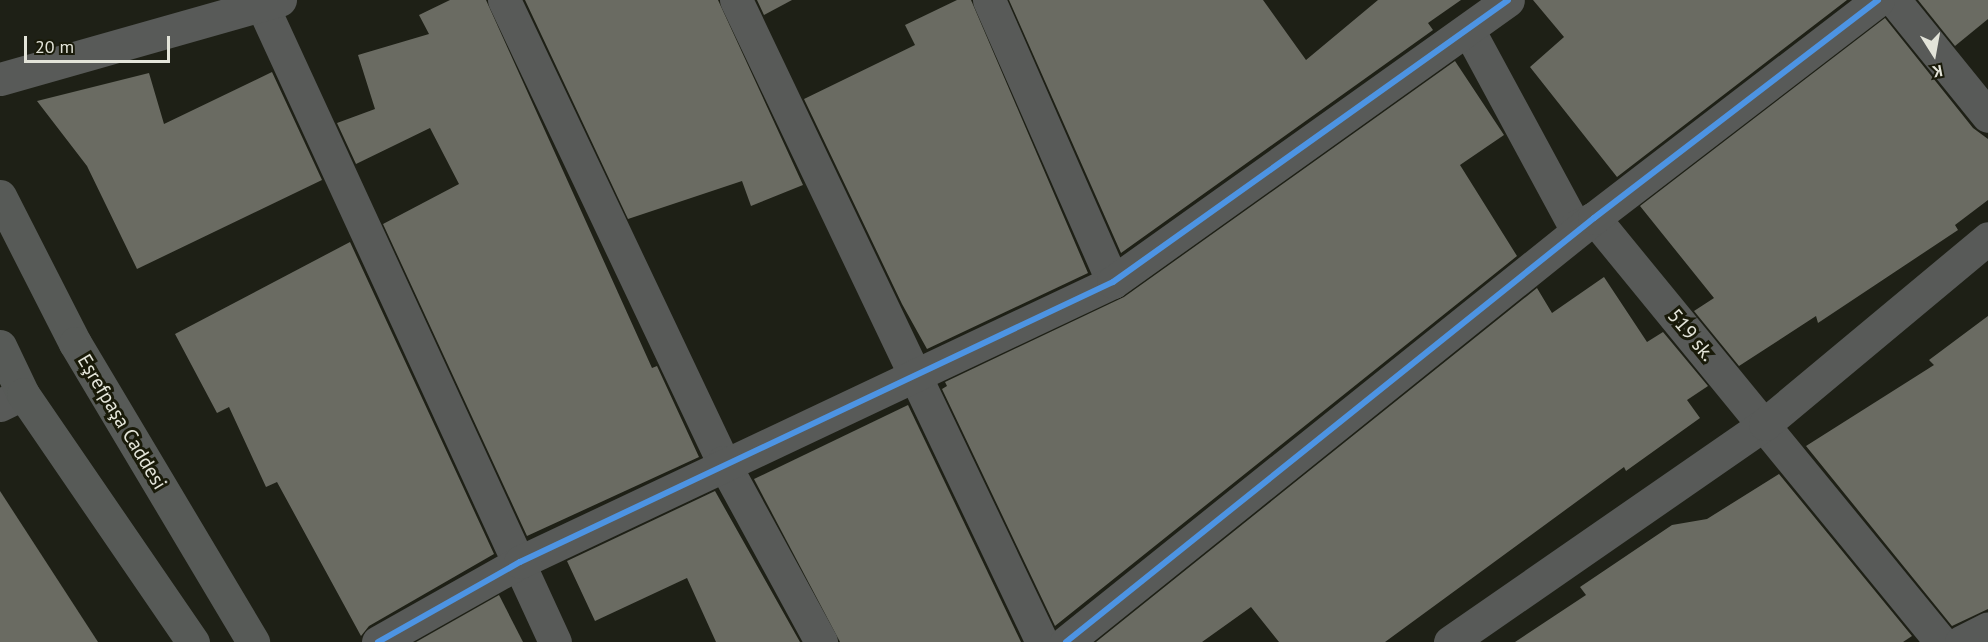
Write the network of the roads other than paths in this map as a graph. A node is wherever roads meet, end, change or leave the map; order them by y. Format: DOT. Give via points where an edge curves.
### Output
graph roads {
  1 [pos="504,0"];
  2 [pos="736,0"];
  3 [pos="989,0"];
  4 [pos="1508,0"];
  5 [pos="1878,0"];
  6 [pos="1894,0"];
  7 [pos="271,2"];
  8 [pos="1469,31"];
  9 [pos="0,79"];
  10 [pos="1988,116"];
  11 [pos="0,196"];
  12 [pos="1594,218"];
  13 [pos="1988,238"];
  14 [pos="1113,282"];
  15 [pos="0,346"];
  16 [pos="916,373"];
  17 [pos="12,399"];
  18 [pos="1765,424"];
  19 [pos="723,462"];
  20 [pos="520,562"];
  21 [pos="1988,628"];
  22 [pos="193,642"];
  23 [pos="254,642"];
  24 [pos="378,642"];
  25 [pos="555,642"];
  26 [pos="821,642"];
  27 [pos="1042,642"];
  28 [pos="1066,642"];
  29 [pos="1450,642"];
  30 [pos="1941,642"];
  31 [pos="1961,642"];
  1 -- 19 [label="street"];
  2 -- 16 [label="street"];
  3 -- 14 [label="street"];
  4 -- 8 [label="street"];
  5 -- 12 [label="street"];
  6 -- 10 [label="street"];
  7 -- 9 [label="street"];
  7 -- 20 [label="street"];
  8 -- 12 [label="street" via="1575,226"];
  8 -- 14 [label="street"];
  11 -- 23 [label="main road, Eşrefpaşa Caddesi" via="75,344"];
  12 -- 18 [label="street, 519 sk."];
  12 -- 28 [label="street"];
  13 -- 18 [label="street"];
  14 -- 16 [label="street"];
  15 -- 17 [label="main road"];
  16 -- 19 [label="street"];
  16 -- 27 [label="street"];
  17 -- 22 [label="main road"];
  18 -- 29 [label="street"];
  18 -- 30 [label="street, 519 sk."];
  19 -- 20 [label="street"];
  19 -- 26 [label="street"];
  20 -- 24 [label="street"];
  20 -- 25 [label="street"];
  21 -- 31 [label="street"];
}
